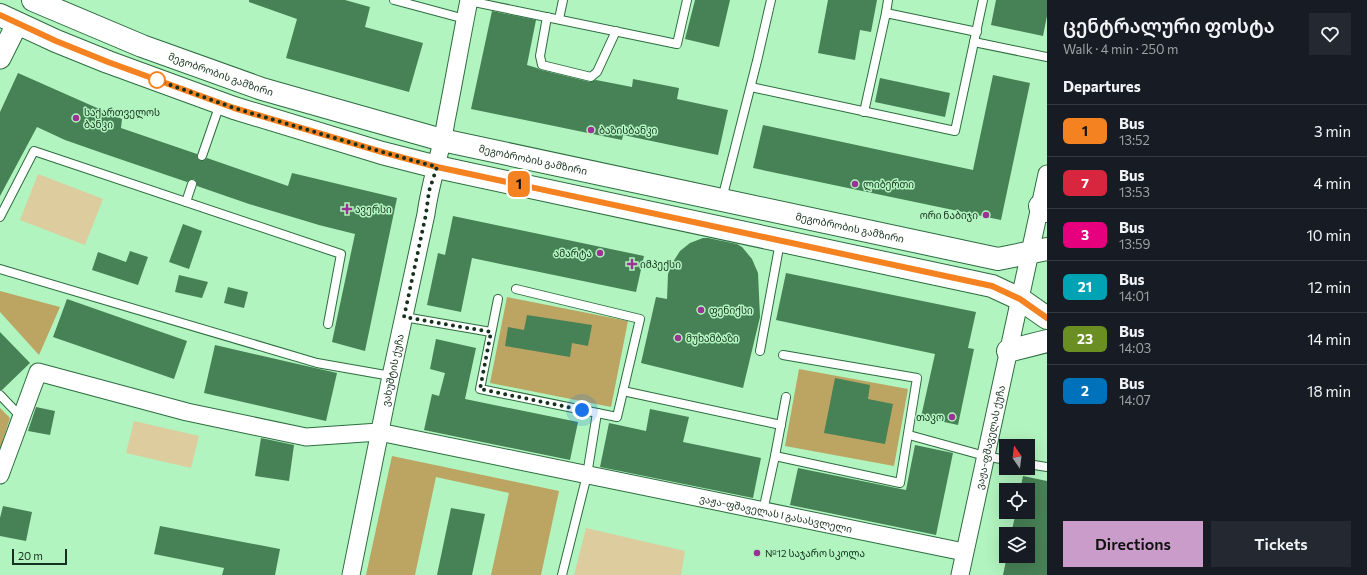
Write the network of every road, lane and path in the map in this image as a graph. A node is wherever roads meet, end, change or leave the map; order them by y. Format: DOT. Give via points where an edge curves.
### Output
graph roads {
  1 [pos="33,0"];
  2 [pos="394,0"];
  3 [pos="469,0"];
  4 [pos="563,0"];
  5 [pos="687,0"];
  6 [pos="771,0"];
  7 [pos="888,0"];
  8 [pos="983,0"];
  9 [pos="886,13"];
  10 [pos="547,17"];
  11 [pos="8,19"];
  12 [pos="465,19"];
  13 [pos="559,19"];
  14 [pos="616,31"];
  15 [pos="977,32"];
  16 [pos="974,42"];
  17 [pos="1047,57"];
  18 [pos="0,58"];
  19 [pos="751,87"];
  20 [pos="220,103"];
  21 [pos="864,112"];
  22 [pos="442,140"];
  23 [pos="202,156"];
  24 [pos="437,167"];
  25 [pos="1047,174"];
  26 [pos="192,184"];
  27 [pos="722,200"];
  28 [pos="186,202"];
  29 [pos="1044,209"];
  30 [pos="0,217"];
  31 [pos="780,240"];
  32 [pos="1038,251"];
  33 [pos="0,269"];
  34 [pos="516,289"];
  35 [pos="498,299"];
  36 [pos="1020,299"];
  37 [pos="404,317"];
  38 [pos="1047,318"];
  39 [pos="328,324"];
  40 [pos="491,332"];
  41 [pos="1047,341"];
  42 [pos="760,351"];
  43 [pos="1008,351"];
  44 [pos="783,355"];
  45 [pos="391,376"];
  46 [pos="623,391"];
  47 [pos="0,395"];
  48 [pos="786,397"];
  49 [pos="597,413"];
  50 [pos="21,417"];
  51 [pos="781,425"];
  52 [pos="379,432"];
  53 [pos="908,435"];
  54 [pos="775,456"];
  55 [pos="985,456"];
  56 [pos="999,459"];
  57 [pos="1035,465"];
  58 [pos="1047,467"];
  59 [pos="0,475"];
  60 [pos="588,475"];
  61 [pos="763,511"];
  62 [pos="964,552"];
  63 [pos="351,575"];
  64 [pos="562,575"];
  65 [pos="960,575"];
  1 -- 22 [label="main road, მეგობრობის გამზირი" via="142,46 262,89"];
  2 -- 12 [label="lane"];
  3 -- 10 [label="lane"];
  3 -- 12 [label="street, ვახუშტის ქუჩა"];
  4 -- 13 [label="lane"];
  5 -- 14 [label="lane" via="677,44"];
  6 -- 19 [label="lane"];
  7 -- 9 [label="lane"];
  8 -- 15 [label="lane"];
  9 -- 15 [label="lane"];
  9 -- 21 [label="lane"];
  10 -- 13 [label="lane"];
  10 -- 14 [label="lane" via="540,56 542,65 591,77 597,72"];
  11 -- 18 [label="street"];
  11 -- 20 [label="main road" via="108,62"];
  12 -- 22 [label="street, ვახუშტის ქუჩა"];
  13 -- 14 [label="lane"];
  15 -- 16 [label="lane"];
  16 -- 17 [label="lane"];
  16 -- 21 [label="lane" via="955,131"];
  19 -- 21 [label="lane"];
  19 -- 27 [label="lane"];
  20 -- 23 [label="lane"];
  20 -- 24 [label="main road"];
  22 -- 24 [label="street, ვახუშტის ქუჩა"];
  22 -- 27 [label="main road, მეგობრობის გამზირი"];
  24 -- 31 [label="main road"];
  24 -- 37 [label="street, ვახუშტის ქუჩა" via="429,191"];
  25 -- 29 [label="street, ვაჟა-ფშაველას ქუჩა"];
  26 -- 28 [label="lane"];
  27 -- 32 [label="main road, მეგობრობის გამზირი" via="998,259"];
  28 -- 30 [label="lane" via="34,151"];
  28 -- 39 [label="lane" via="341,254"];
  29 -- 32 [label="street, ვაჟა-ფშაველას ქუჩა"];
  31 -- 36 [label="main road" via="992,286"];
  31 -- 42 [label="lane"];
  32 -- 36 [label="street, ვაჟა-ფშაველას ქუჩა"];
  33 -- 45 [label="lane" via="317,363"];
  34 -- 46 [label="lane" via="640,319"];
  35 -- 40 [label="lane"];
  36 -- 38 [label="main road"];
  36 -- 43 [label="street, ვაჟა-ფშაველას ქუჩა"];
  37 -- 40 [label="lane"];
  37 -- 45 [label="street, ვახუშტის ქუჩა"];
  40 -- 49 [label="lane" via="480,389"];
  41 -- 43 [label="main road"];
  43 -- 55 [label="street, ვაჟა-ფშაველას ქუჩა"];
  44 -- 53 [label="lane" via="917,378"];
  45 -- 52 [label="street, ვახუშტის ქუჩა"];
  46 -- 49 [label="lane" via="616,417"];
  46 -- 51 [label="lane"];
  47 -- 50 [label="lane"];
  48 -- 51 [label="lane"];
  49 -- 60 [label="lane"];
  50 -- 52 [label="street, ვაჟა-ფშაველას I გასასვლელი" via="38,372 187,412 306,437"];
  50 -- 59 [label="street"];
  51 -- 54 [label="lane"];
  52 -- 60 [label="street, ვაჟა-ფშაველას I გასასვლელი"];
  52 -- 63 [label="street, ვახუშტის ქუჩა"];
  53 -- 54 [label="lane" via="900,483"];
  53 -- 55 [label="lane"];
  54 -- 61 [label="lane"];
  55 -- 56 [label="lane"];
  55 -- 62 [label="street, ვაჟა-ფშაველას ქუჩა"];
  57 -- 58 [label="lane"];
  60 -- 61 [label="street, ვაჟა-ფშაველას I გასასვლელი"];
  60 -- 64 [label="lane"];
  61 -- 62 [label="street, ვაჟა-ფშაველას I გასასვლელი"];
  62 -- 65 [label="street, ვაჟა-ფშაველას ქუჩა"];
}
